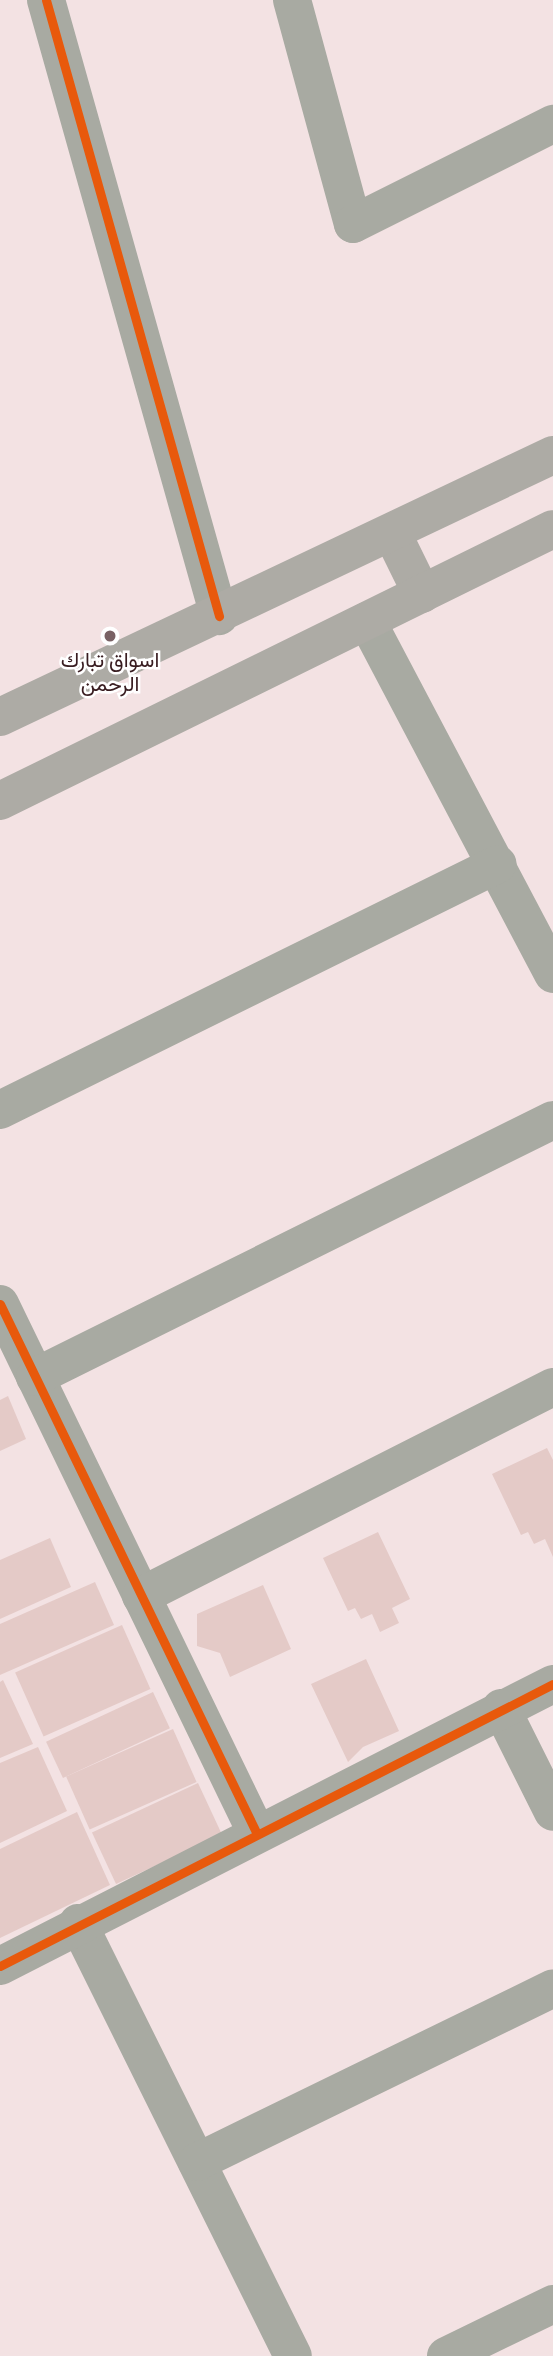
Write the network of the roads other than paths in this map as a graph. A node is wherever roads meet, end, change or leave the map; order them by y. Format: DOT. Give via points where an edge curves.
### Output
graph roads {
  1 [pos="46,0"];
  2 [pos="292,0"];
  3 [pos="553,124"];
  4 [pos="553,455"];
  5 [pos="553,529"];
  6 [pos="391,533"];
  7 [pos="422,594"];
  8 [pos="219,616"];
  9 [pos="367,621"];
  10 [pos="0,717"];
  11 [pos="0,801"];
  12 [pos="498,864"];
  13 [pos="553,974"];
  14 [pos="0,1110"];
  15 [pos="553,1120"];
  16 [pos="0,1304"];
  17 [pos="35,1377"];
  18 [pos="553,1387"];
  19 [pos="141,1596"];
  20 [pos="553,1684"];
  21 [pos="501,1708"];
  22 [pos="553,1812"];
  23 [pos="257,1834"];
  24 [pos="78,1923"];
  25 [pos="0,1966"];
  26 [pos="553,1988"];
  27 [pos="197,2162"];
  28 [pos="553,2304"];
  29 [pos="293,2356"];
  30 [pos="446,2356"];
  1 -- 8 [label="street"];
  2 -- 3 [label="street" via="353,224"];
  4 -- 6 [label="main road"];
  5 -- 7 [label="main road"];
  6 -- 7 [label="main road"];
  6 -- 8 [label="main road"];
  7 -- 9 [label="main road"];
  8 -- 10 [label="main road"];
  9 -- 11 [label="main road"];
  9 -- 12 [label="street"];
  12 -- 13 [label="street"];
  12 -- 14 [label="street"];
  15 -- 17 [label="street"];
  16 -- 17 [label="street"];
  17 -- 19 [label="street"];
  18 -- 19 [label="street"];
  19 -- 23 [label="street"];
  20 -- 21 [label="street"];
  21 -- 22 [label="street"];
  21 -- 23 [label="street"];
  23 -- 24 [label="street"];
  24 -- 25 [label="street"];
  24 -- 27 [label="street"];
  26 -- 27 [label="street"];
  27 -- 29 [label="street"];
  28 -- 30 [label="street"];
}
